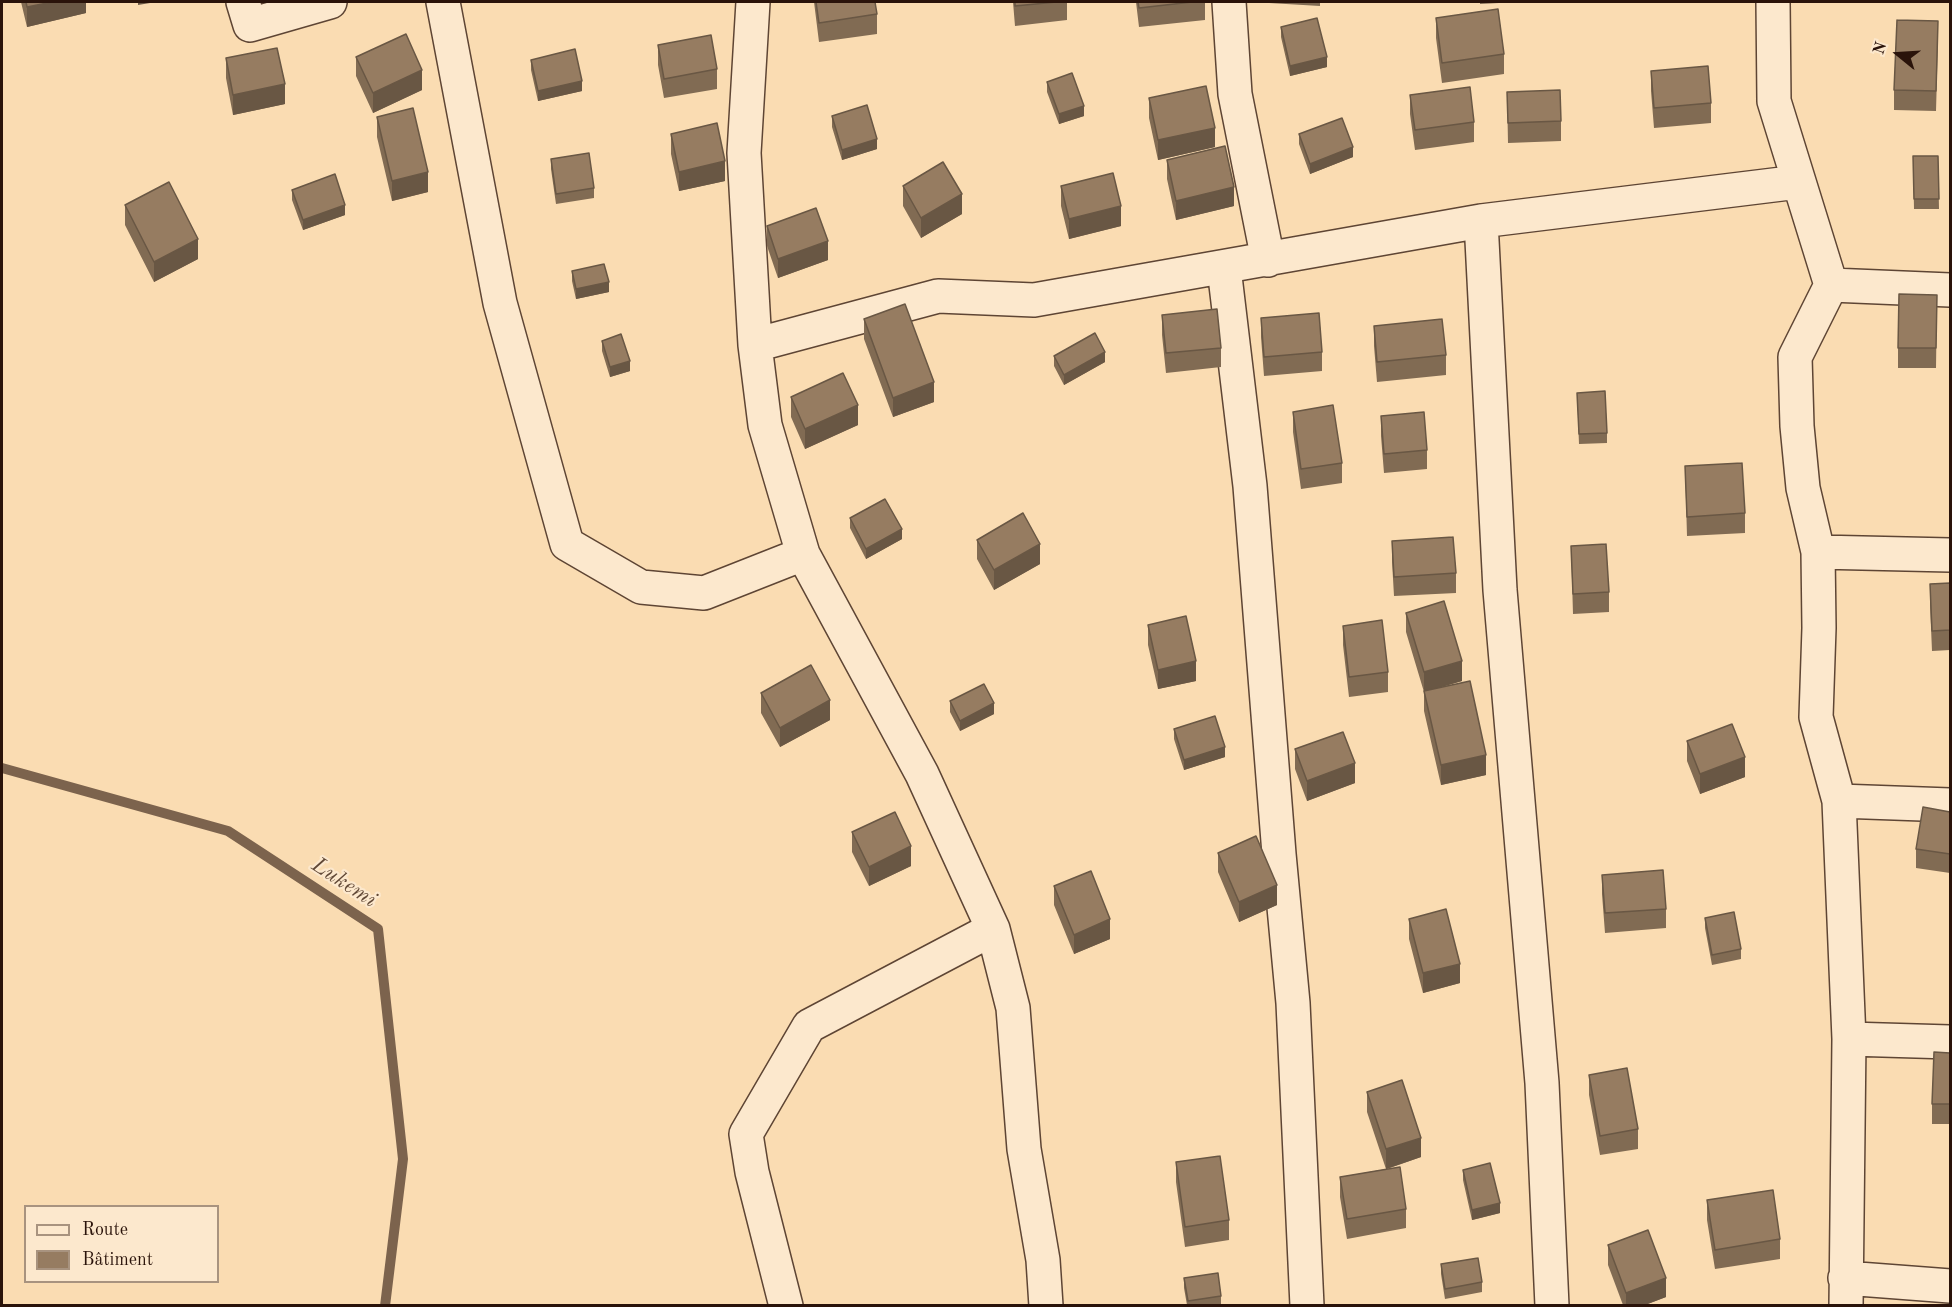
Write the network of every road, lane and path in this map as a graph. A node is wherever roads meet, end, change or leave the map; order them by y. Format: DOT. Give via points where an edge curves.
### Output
graph roads {
  1 [pos="243,2"];
  2 [pos="330,2"];
  3 [pos="443,2"];
  4 [pos="753,2"];
  5 [pos="1228,2"];
  6 [pos="1773,2"];
  7 [pos="1798,182"];
  8 [pos="1482,221"];
  9 [pos="1268,260"];
  10 [pos="1224,268"];
  11 [pos="1831,285"];
  12 [pos="1950,290"];
  13 [pos="755,345"];
  14 [pos="1818,552"];
  15 [pos="803,554"];
  16 [pos="1950,555"];
  17 [pos="1839,801"];
  18 [pos="1950,805"];
  19 [pos="993,929"];
  20 [pos="1848,1039"];
  21 [pos="1950,1042"];
  22 [pos="1950,1286"];
  23 [pos="1846,1292"];
  24 [pos="786,1305"];
  25 [pos="1046,1305"];
  26 [pos="1307,1305"];
  27 [pos="1552,1305"];
  1 -- 2 [label="street" via="250,25"];
  3 -- 15 [label="street" via="500,303 567,544 641,587 704,593"];
  4 -- 13 [label="street" via="744,153"];
  5 -- 9 [label="street" via="1235,94"];
  6 -- 7 [label="street" via="1774,101"];
  7 -- 8 [label="street"];
  7 -- 11 [label="street"];
  8 -- 9 [label="street"];
  8 -- 27 [label="street" via="1500,590 1542,1083"];
  9 -- 10 [label="street"];
  10 -- 13 [label="street" via="1034,300 938,296"];
  10 -- 26 [label="street" via="1250,486 1293,1003"];
  11 -- 12 [label="street"];
  11 -- 14 [label="street" via="1796,357 1803,488"];
  13 -- 15 [label="street" via="765,425"];
  14 -- 16 [label="street"];
  14 -- 17 [label="street" via="1816,717"];
  15 -- 19 [label="street" via="922,774"];
  17 -- 18 [label="street"];
  17 -- 20 [label="street"];
  19 -- 24 [label="street" via="808,1026 746,1134"];
  19 -- 25 [label="street" via="1013,1008 1024,1149 1043,1260"];
  20 -- 21 [label="street"];
  20 -- 23 [label="street"];
  22 -- 23 [label="street"];
}
